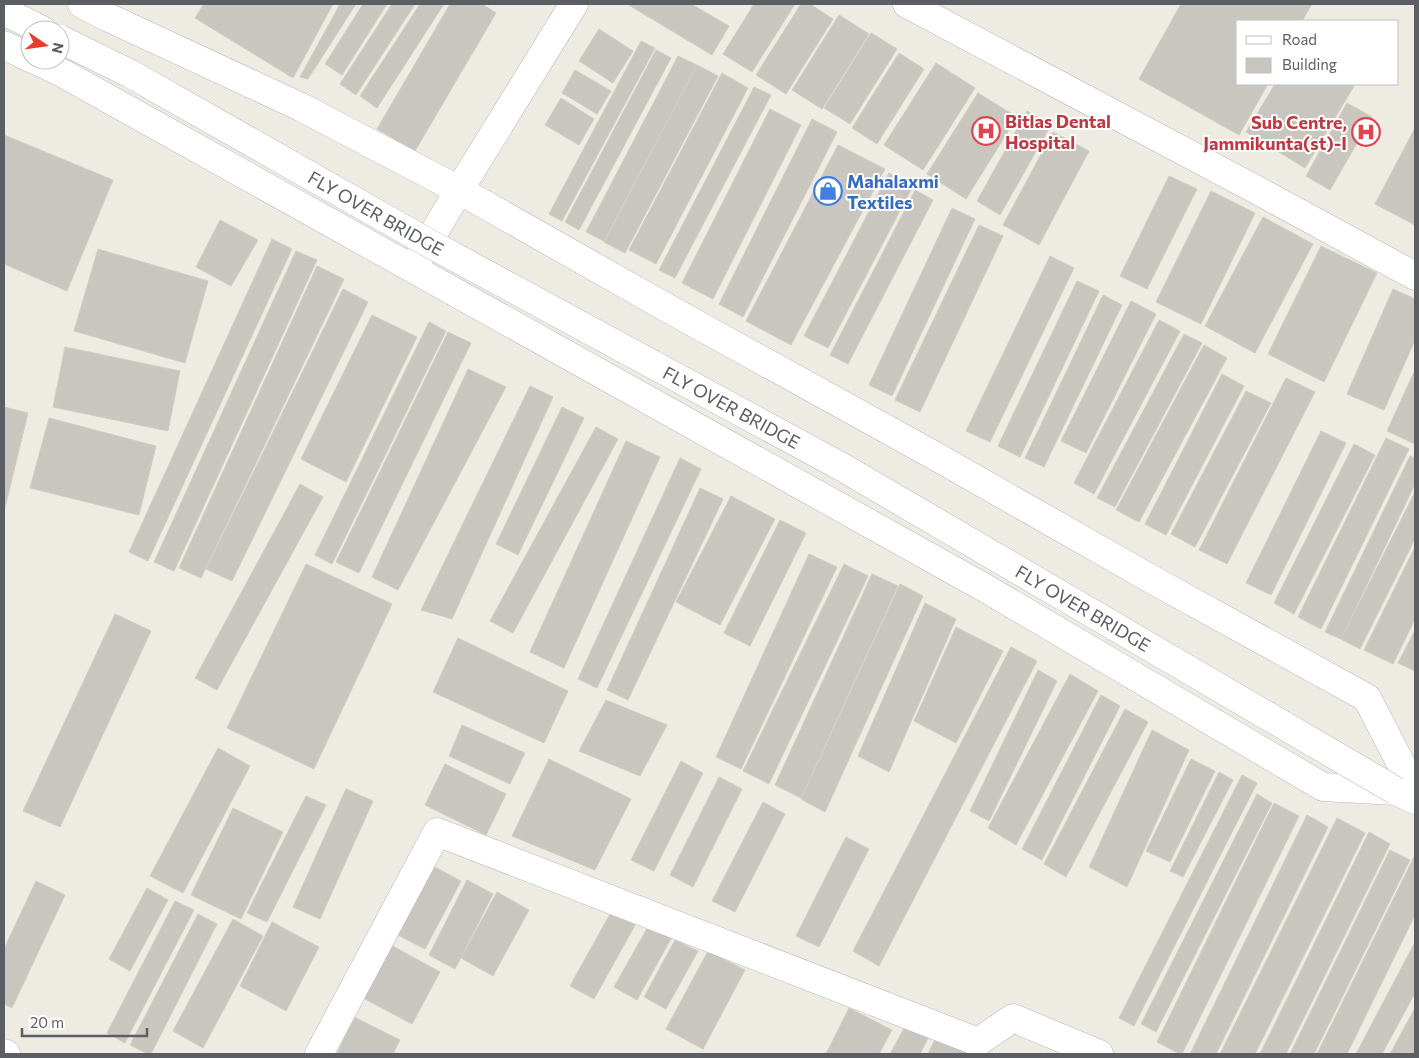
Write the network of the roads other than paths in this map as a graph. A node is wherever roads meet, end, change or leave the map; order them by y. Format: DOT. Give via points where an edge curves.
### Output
graph roads {
  1 [pos="574,4"];
  2 [pos="907,4"];
  3 [pos="100,8"];
  4 [pos="4,11"];
  5 [pos="22,20"];
  6 [pos="4,44"];
  7 [pos="70,44"];
  8 [pos="20,53"];
  9 [pos="54,70"];
  10 [pos="459,190"];
  11 [pos="412,269"];
  12 [pos="1415,276"];
  13 [pos="1409,794"];
  14 [pos="319,1054"];
  15 [pos="1099,1054"];
  1 -- 10 [label="street"];
  2 -- 12 [label="street"];
  3 -- 10 [label="street" via="301,107"];
  4 -- 5 [label="street"];
  6 -- 8 [label="street"];
  7 -- 13 [label="street, FLY OVER BRIDGE, bridge" via="131,74 425,241 842,466"];
  9 -- 11 [label="street"];
  10 -- 11 [label="street"];
  10 -- 13 [label="street" via="1367,698"];
  11 -- 13 [label="street" via="985,588 1324,787"];
  14 -- 15 [label="street" via="437,832 978,1042 1013,1018"];
}
